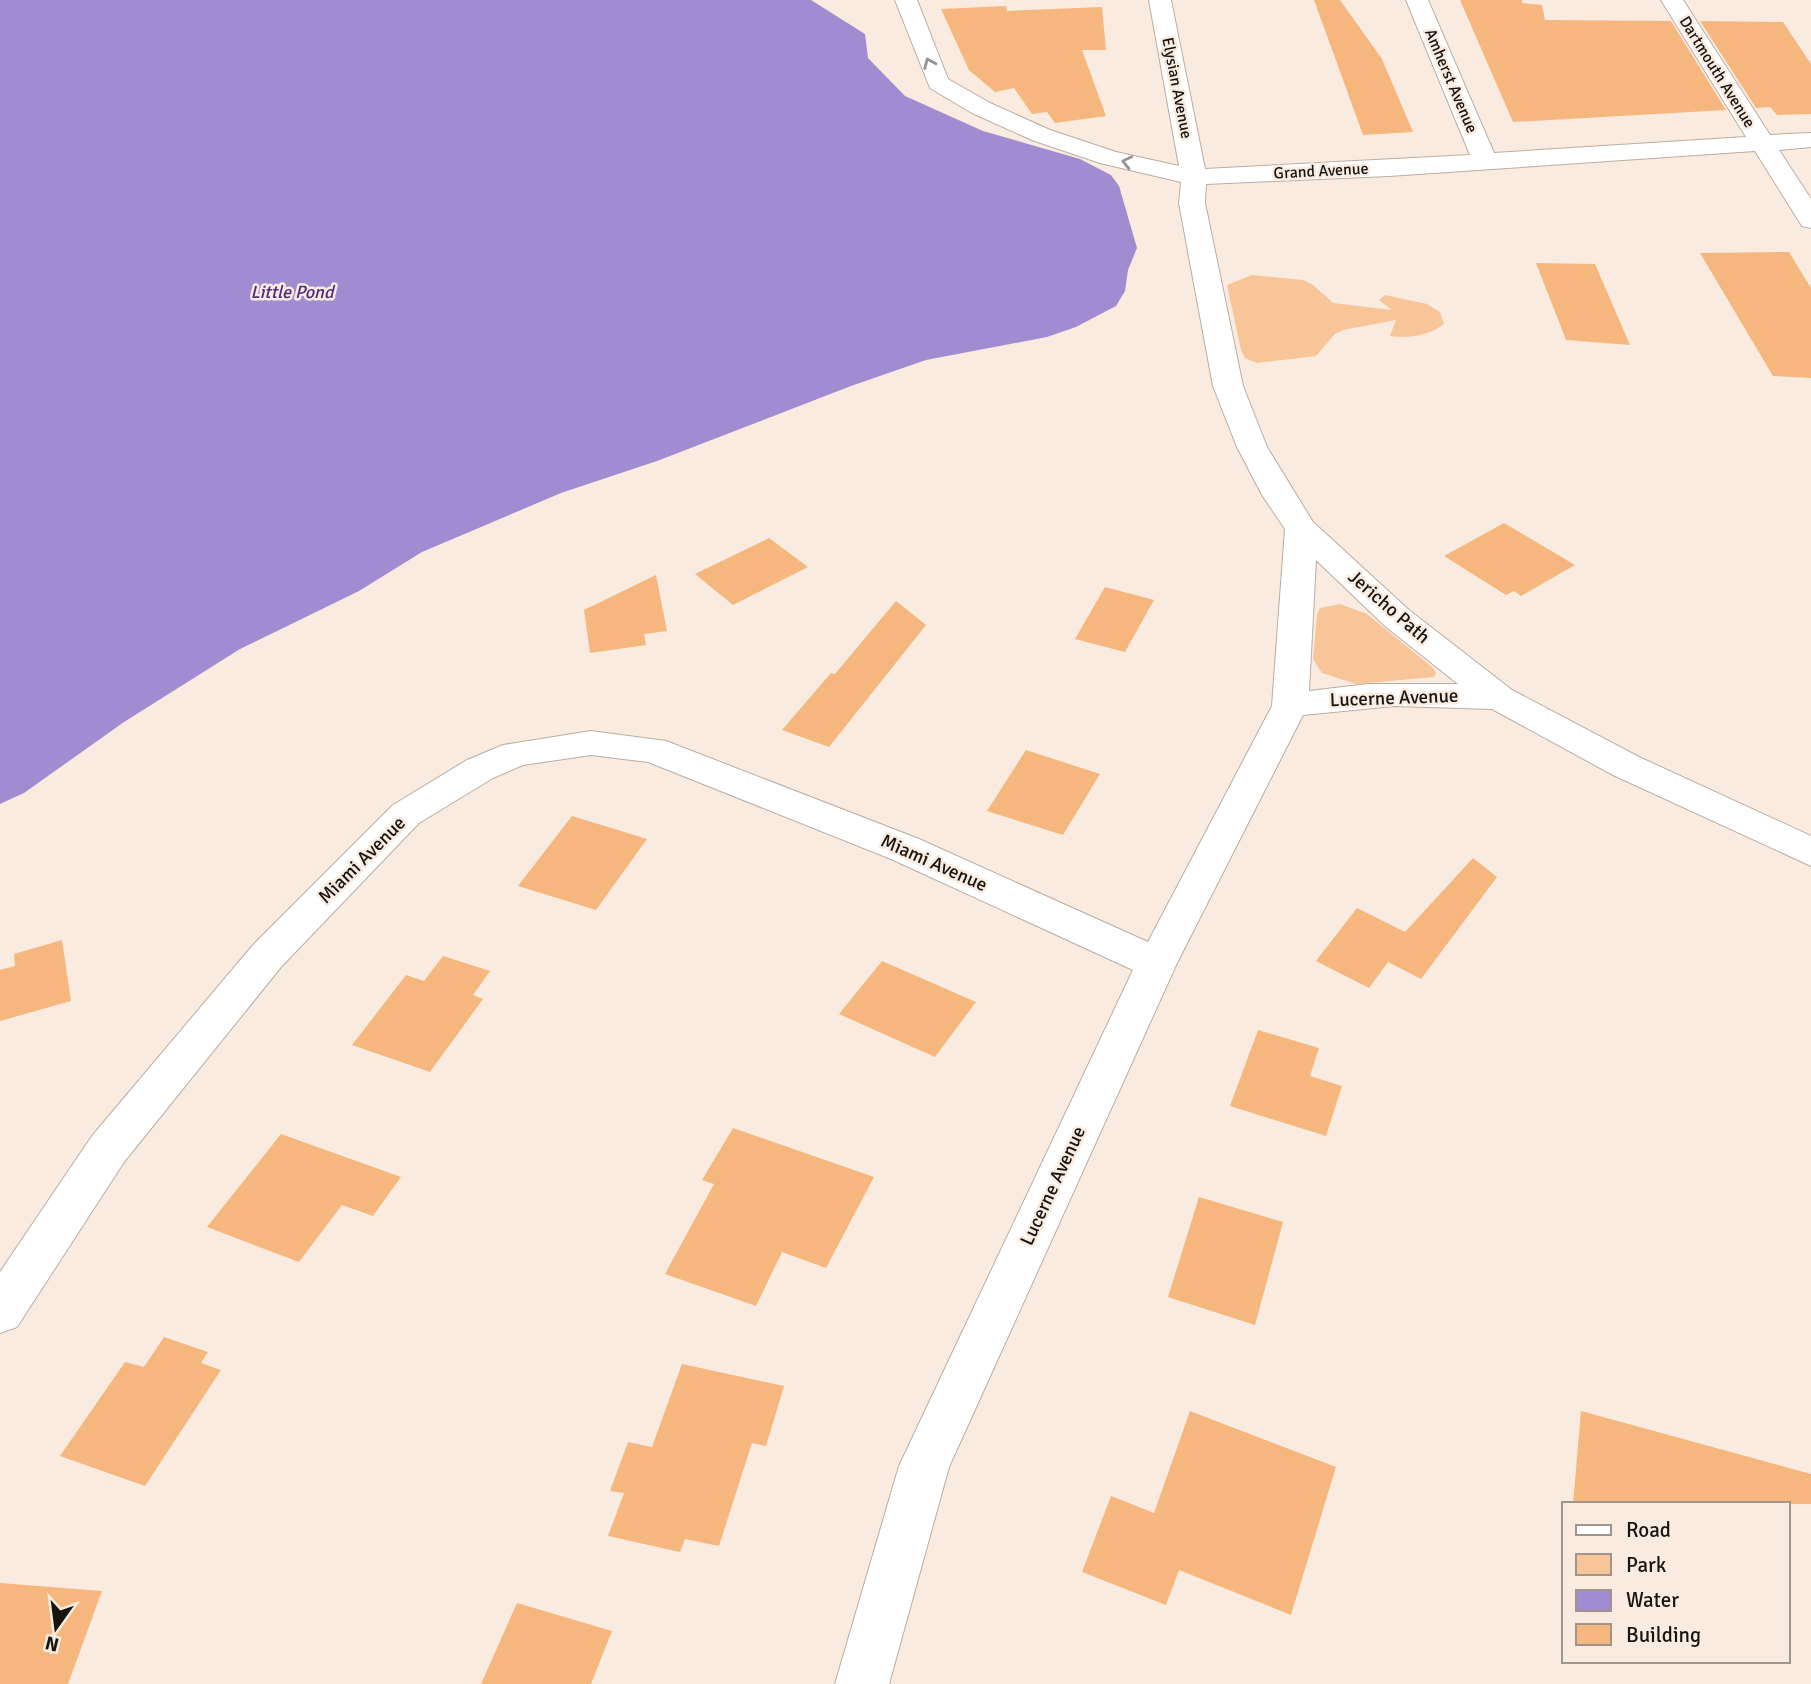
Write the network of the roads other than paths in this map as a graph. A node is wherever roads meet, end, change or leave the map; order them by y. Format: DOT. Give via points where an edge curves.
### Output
graph roads {
  1 [pos="906,0"];
  2 [pos="1160,0"];
  3 [pos="1417,0"];
  4 [pos="1672,0"];
  5 [pos="1811,140"];
  6 [pos="1763,144"];
  7 [pos="1485,161"];
  8 [pos="1194,177"];
  9 [pos="1811,220"];
  10 [pos="1301,528"];
  11 [pos="1499,698"];
  12 [pos="1290,706"];
  13 [pos="1811,852"];
  14 [pos="1157,963"];
  15 [pos="0,1311"];
  16 [pos="862,1684"];
  8 -- 1 [label="street, Grand Avenue, one-way" via="1109,158 1041,135 938,83"];
  2 -- 8 [label="street, Elysian Avenue"];
  3 -- 7 [label="street, Amherst Avenue"];
  4 -- 6 [label="street, Dartmouth Avenue"];
  5 -- 6 [label="street, Grand Avenue"];
  6 -- 7 [label="street, Grand Avenue"];
  6 -- 9 [label="street, Dartmouth Avenue"];
  7 -- 8 [label="street, Grand Avenue"];
  8 -- 10 [label="street, Jericho Path" via="1192,203 1227,386 1252,447"];
  10 -- 11 [label="street, Jericho Path" via="1397,618"];
  10 -- 12 [label="street, Lucerne Avenue"];
  11 -- 12 [label="street, Lucerne Avenue" via="1441,693 1356,695"];
  11 -- 13 [label="street, Jericho Path" via="1626,766"];
  12 -- 14 [label="street, Lucerne Avenue"];
  14 -- 15 [label="street, Miami Avenue" via="905,849 653,750 591,743 516,754 480,769 406,814 267,956 108,1149"];
  14 -- 16 [label="street, Lucerne Avenue" via="924,1466"];
}
